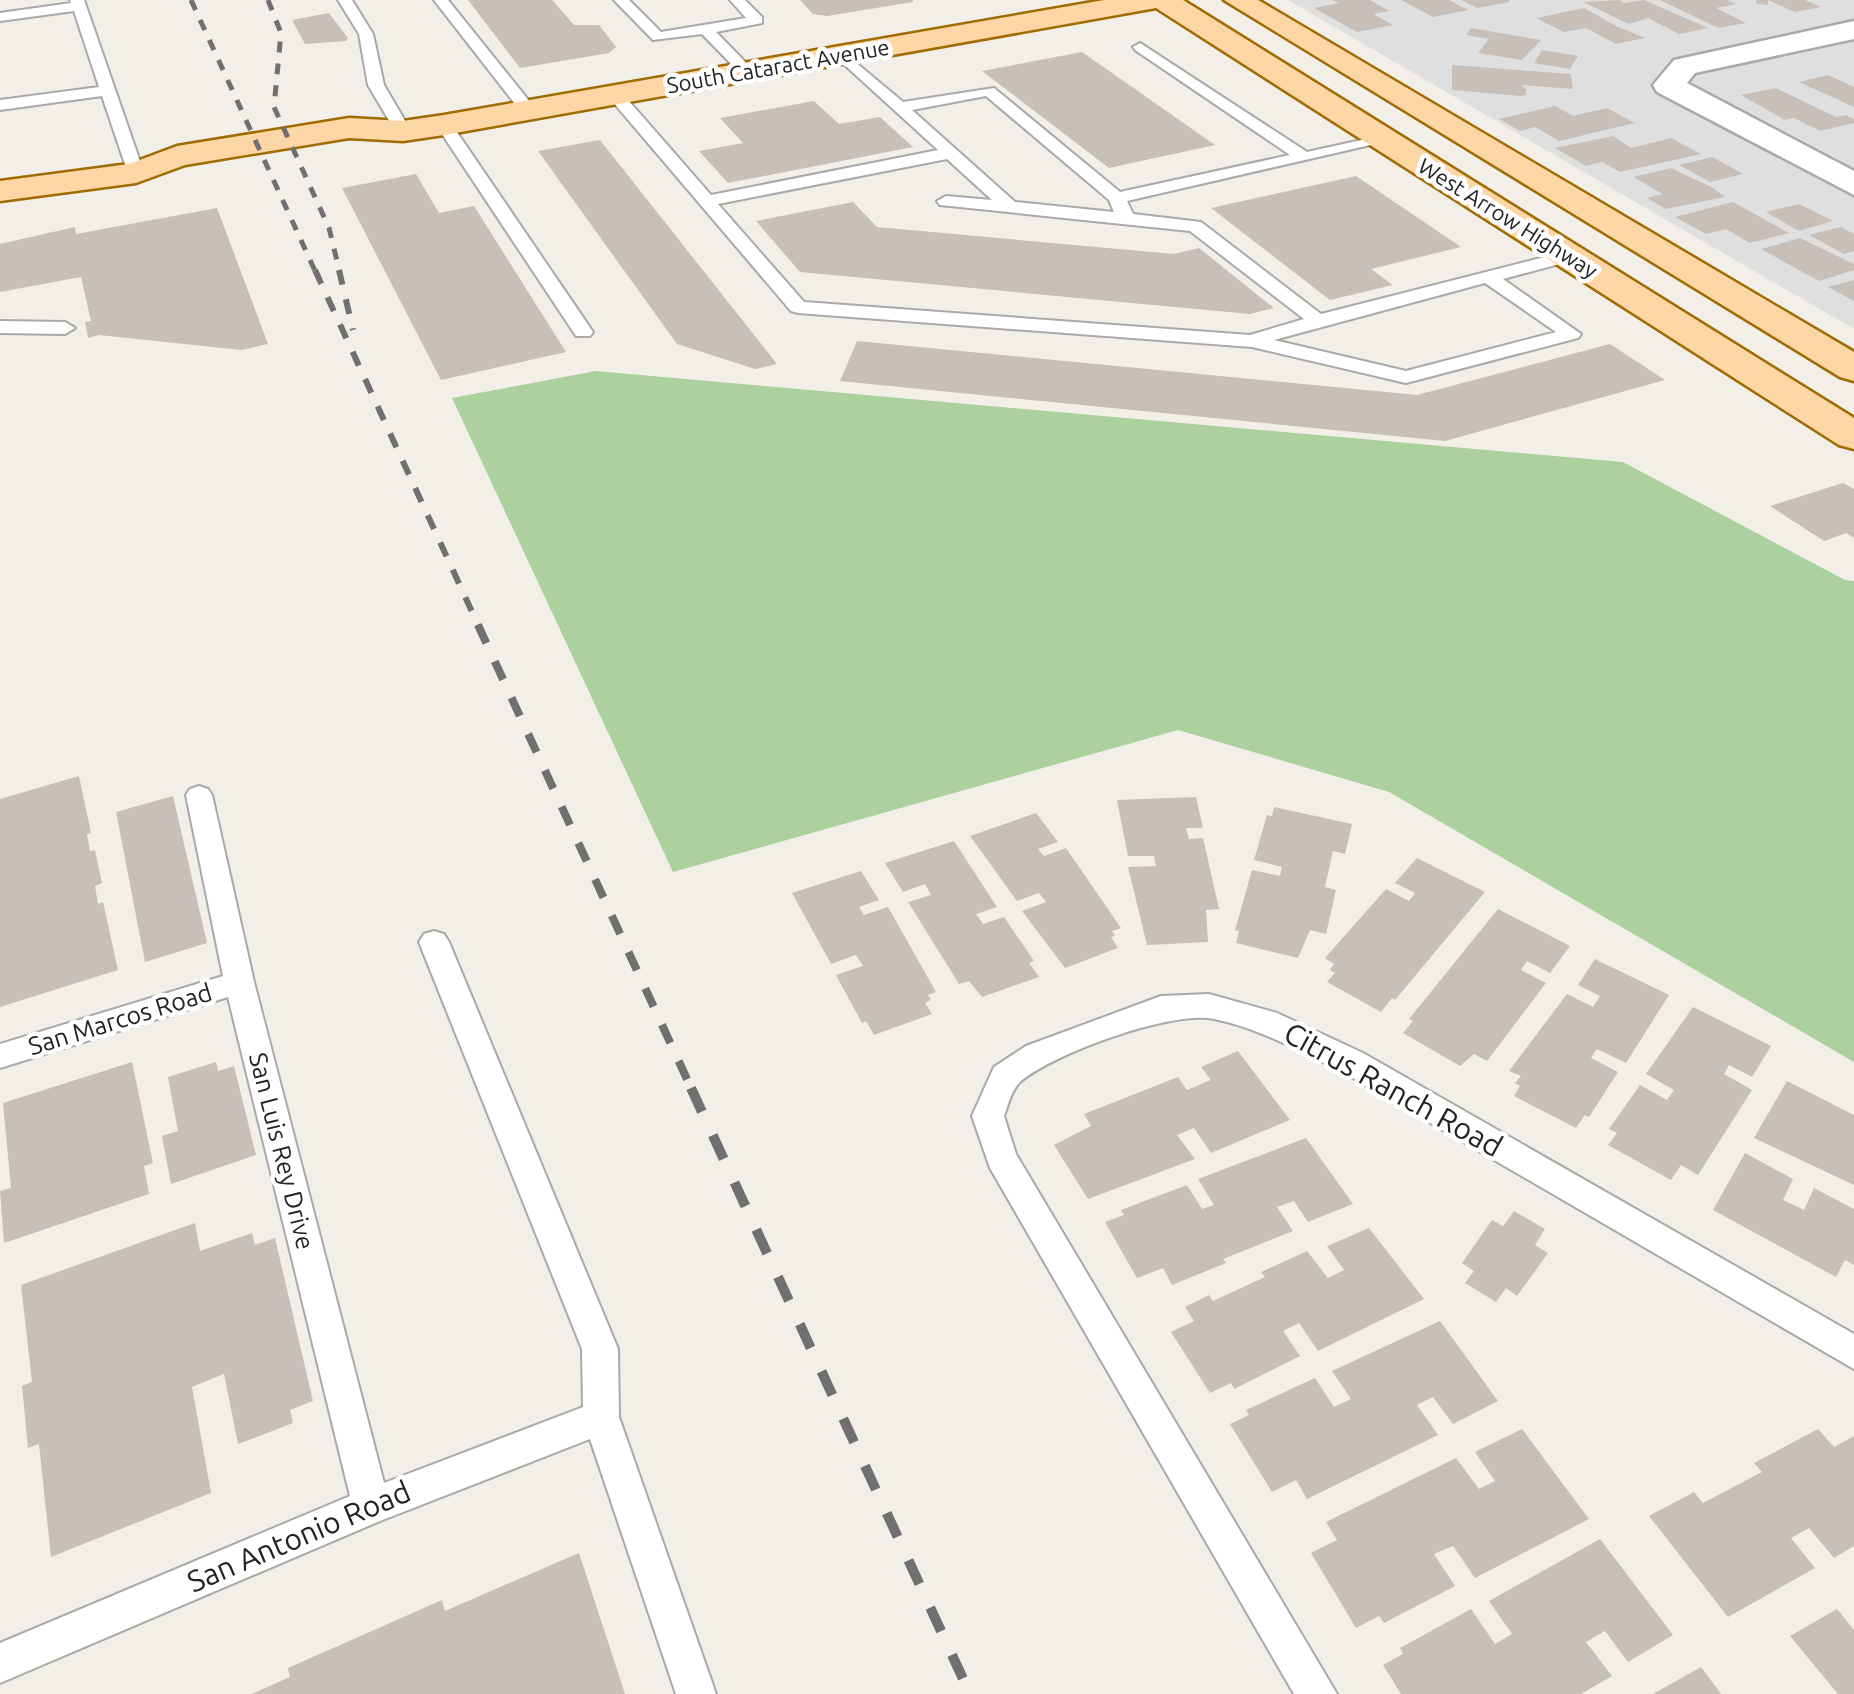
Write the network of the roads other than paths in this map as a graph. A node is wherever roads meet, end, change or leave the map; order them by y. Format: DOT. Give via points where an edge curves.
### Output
graph roads {
  1 [pos="345,0"];
  2 [pos="440,0"];
  3 [pos="621,0"];
  4 [pos="736,0"];
  5 [pos="1152,0"];
  6 [pos="1163,0"];
  7 [pos="1238,0"];
  8 [pos="78,3"];
  9 [pos="0,17"];
  10 [pos="705,29"];
  11 [pos="1854,30"];
  12 [pos="1140,47"];
  13 [pos="842,54"];
  14 [pos="747,72"];
  15 [pos="109,90"];
  16 [pos="616,95"];
  17 [pos="0,106"];
  18 [pos="900,107"];
  19 [pos="528,110"];
  20 [pos="444,125"];
  21 [pos="403,131"];
  22 [pos="1384,140"];
  23 [pos="950,153"];
  24 [pos="1304,158"];
  25 [pos="136,172"];
  26 [pos="1854,185"];
  27 [pos="0,190"];
  28 [pos="1117,198"];
  29 [pos="946,201"];
  30 [pos="708,202"];
  31 [pos="1010,207"];
  32 [pos="1126,219"];
  33 [pos="1568,256"];
  34 [pos="1488,276"];
  35 [pos="1318,321"];
  36 [pos="0,327"];
  37 [pos="65,328"];
  38 [pos="584,332"];
  39 [pos="1251,341"];
  40 [pos="1854,369"];
  41 [pos="1854,436"];
  42 [pos="199,795"];
  43 [pos="434,942"];
  44 [pos="239,982"];
  45 [pos="0,1056"];
  46 [pos="1854,1353"];
  47 [pos="601,1417"];
  48 [pos="371,1506"];
  49 [pos="0,1663"];
  50 [pos="696,1694"];
  51 [pos="1318,1694"];
  1 -- 21 [label="lane" via="366,34 376,84"];
  2 -- 19 [label="lane"];
  3 -- 10 [label="lane" via="658,37"];
  4 -- 10 [label="lane" via="757,20"];
  5 -- 13 [label="main road, South Cataract Avenue"];
  6 -- 22 [label="main road, West Arrow Highway"];
  7 -- 40 [label="main road, West Arrow Highway"];
  8 -- 9 [label="lane"];
  8 -- 15 [label="lane"];
  10 -- 14 [label="lane"];
  11 -- 26 [label="street" via="1686,66 1668,85"];
  12 -- 24 [label="lane"];
  13 -- 14 [label="main road, South Cataract Avenue"];
  13 -- 18 [label="lane"];
  14 -- 16 [label="main road, South Cataract Avenue"];
  15 -- 17 [label="lane"];
  15 -- 25 [label="lane"];
  16 -- 19 [label="main road, South Cataract Avenue"];
  16 -- 30 [label="lane"];
  18 -- 23 [label="lane"];
  18 -- 28 [label="lane" via="989,91"];
  19 -- 20 [label="main road, South Cataract Avenue"];
  20 -- 21 [label="main road, South Cataract Avenue"];
  20 -- 38 [label="lane"];
  21 -- 25 [label="main road, South Cataract Avenue" via="361,147 176,178"];
  22 -- 24 [label="lane"];
  22 -- 33 [label="main road, West Arrow Highway"];
  23 -- 30 [label="lane"];
  23 -- 31 [label="lane"];
  24 -- 28 [label="lane"];
  25 -- 27 [label="main road, South Cataract Avenue"];
  28 -- 32 [label="lane"];
  29 -- 31 [label="lane"];
  30 -- 39 [label="lane" via="798,308"];
  31 -- 32 [label="lane"];
  32 -- 35 [label="lane" via="1195,226"];
  33 -- 34 [label="lane"];
  33 -- 41 [label="main road, West Arrow Highway"];
  34 -- 35 [label="lane"];
  34 -- 39 [label="lane" via="1571,334 1406,377"];
  35 -- 39 [label="lane"];
  36 -- 37 [label="lane"];
  42 -- 44 [label="lane, San Luis Rey Drive"];
  43 -- 47 [label="lane" via="600,1348"];
  44 -- 45 [label="lane, San Marcos Road"];
  44 -- 48 [label="lane, San Luis Rey Drive"];
  46 -- 51 [label="lane, Citrus Ranch Road" via="1352,1062 1266,1022 1210,1006 1161,1008 1037,1055 1005,1076 988,1116 1000,1158"];
  47 -- 48 [label="lane, San Antonio Road"];
  47 -- 50 [label="lane"];
  48 -- 49 [label="lane, San Antonio Road"];
}
